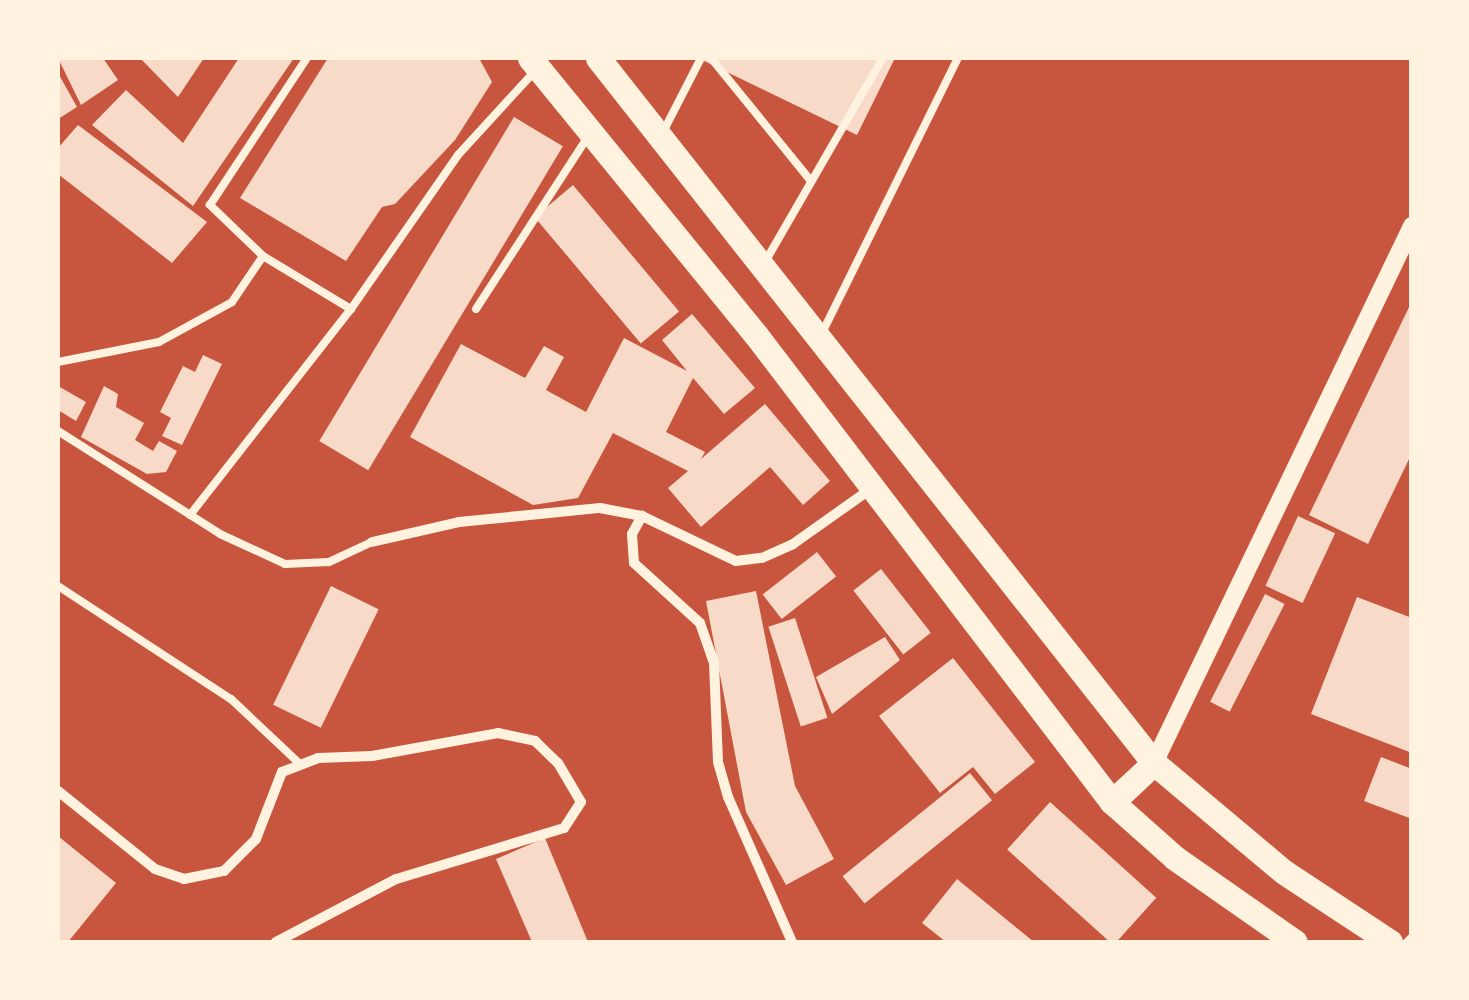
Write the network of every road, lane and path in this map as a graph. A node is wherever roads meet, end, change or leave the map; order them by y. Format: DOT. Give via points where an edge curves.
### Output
graph roads {
  1 [pos="306,58"];
  2 [pos="598,58"];
  3 [pos="701,58"];
  4 [pos="712,58"];
  5 [pos="882,58"];
  6 [pos="958,58"];
  7 [pos="534,62"];
  8 [pos="592,131"];
  9 [pos="661,136"];
  10 [pos="811,182"];
  11 [pos="1412,226"];
  12 [pos="263,256"];
  13 [pos="764,264"];
  14 [pos="351,309"];
  15 [pos="476,309"];
  16 [pos="820,337"];
  17 [pos="58,362"];
  18 [pos="58,432"];
  19 [pos="872,488"];
  20 [pos="190,515"];
  21 [pos="642,516"];
  22 [pos="372,542"];
  23 [pos="58,586"];
  24 [pos="1154,762"];
  25 [pos="301,765"];
  26 [pos="58,791"];
  27 [pos="1112,802"];
  28 [pos="276,942"];
  29 [pos="792,942"];
  30 [pos="1295,942"];
  31 [pos="1390,942"];
  1 -- 12 [label="lane" via="210,206"];
  2 -- 9 [label="highway"];
  3 -- 9 [label="lane"];
  4 -- 10 [label="lane"];
  5 -- 10 [label="lane"];
  6 -- 16 [label="lane"];
  7 -- 8 [label="highway"];
  7 -- 14 [label="lane" via="458,155"];
  8 -- 15 [label="lane"];
  8 -- 19 [label="highway"];
  9 -- 13 [label="highway"];
  10 -- 13 [label="lane"];
  11 -- 24 [label="street"];
  12 -- 14 [label="lane"];
  12 -- 17 [label="lane" via="232,302 160,342"];
  13 -- 16 [label="highway"];
  14 -- 20 [label="lane"];
  16 -- 24 [label="highway"];
  18 -- 20 [label="lane"];
  19 -- 21 [label="street" via="793,544 736,561"];
  19 -- 27 [label="highway"];
  20 -- 22 [label="lane" via="286,564 329,562"];
  21 -- 22 [label="street" via="600,508 459,522"];
  21 -- 29 [label="street" via="632,534 634,563 700,623 714,663 718,762 728,798"];
  23 -- 25 [label="lane" via="231,699"];
  24 -- 27 [label="highway"];
  24 -- 31 [label="highway" via="1284,872"];
  25 -- 26 [label="street" via="282,772 256,839 224,872 184,879 155,869"];
  25 -- 28 [label="street" via="498,732 535,741 581,802 564,828 396,879"];
  27 -- 30 [label="highway" via="1189,869"];
}
